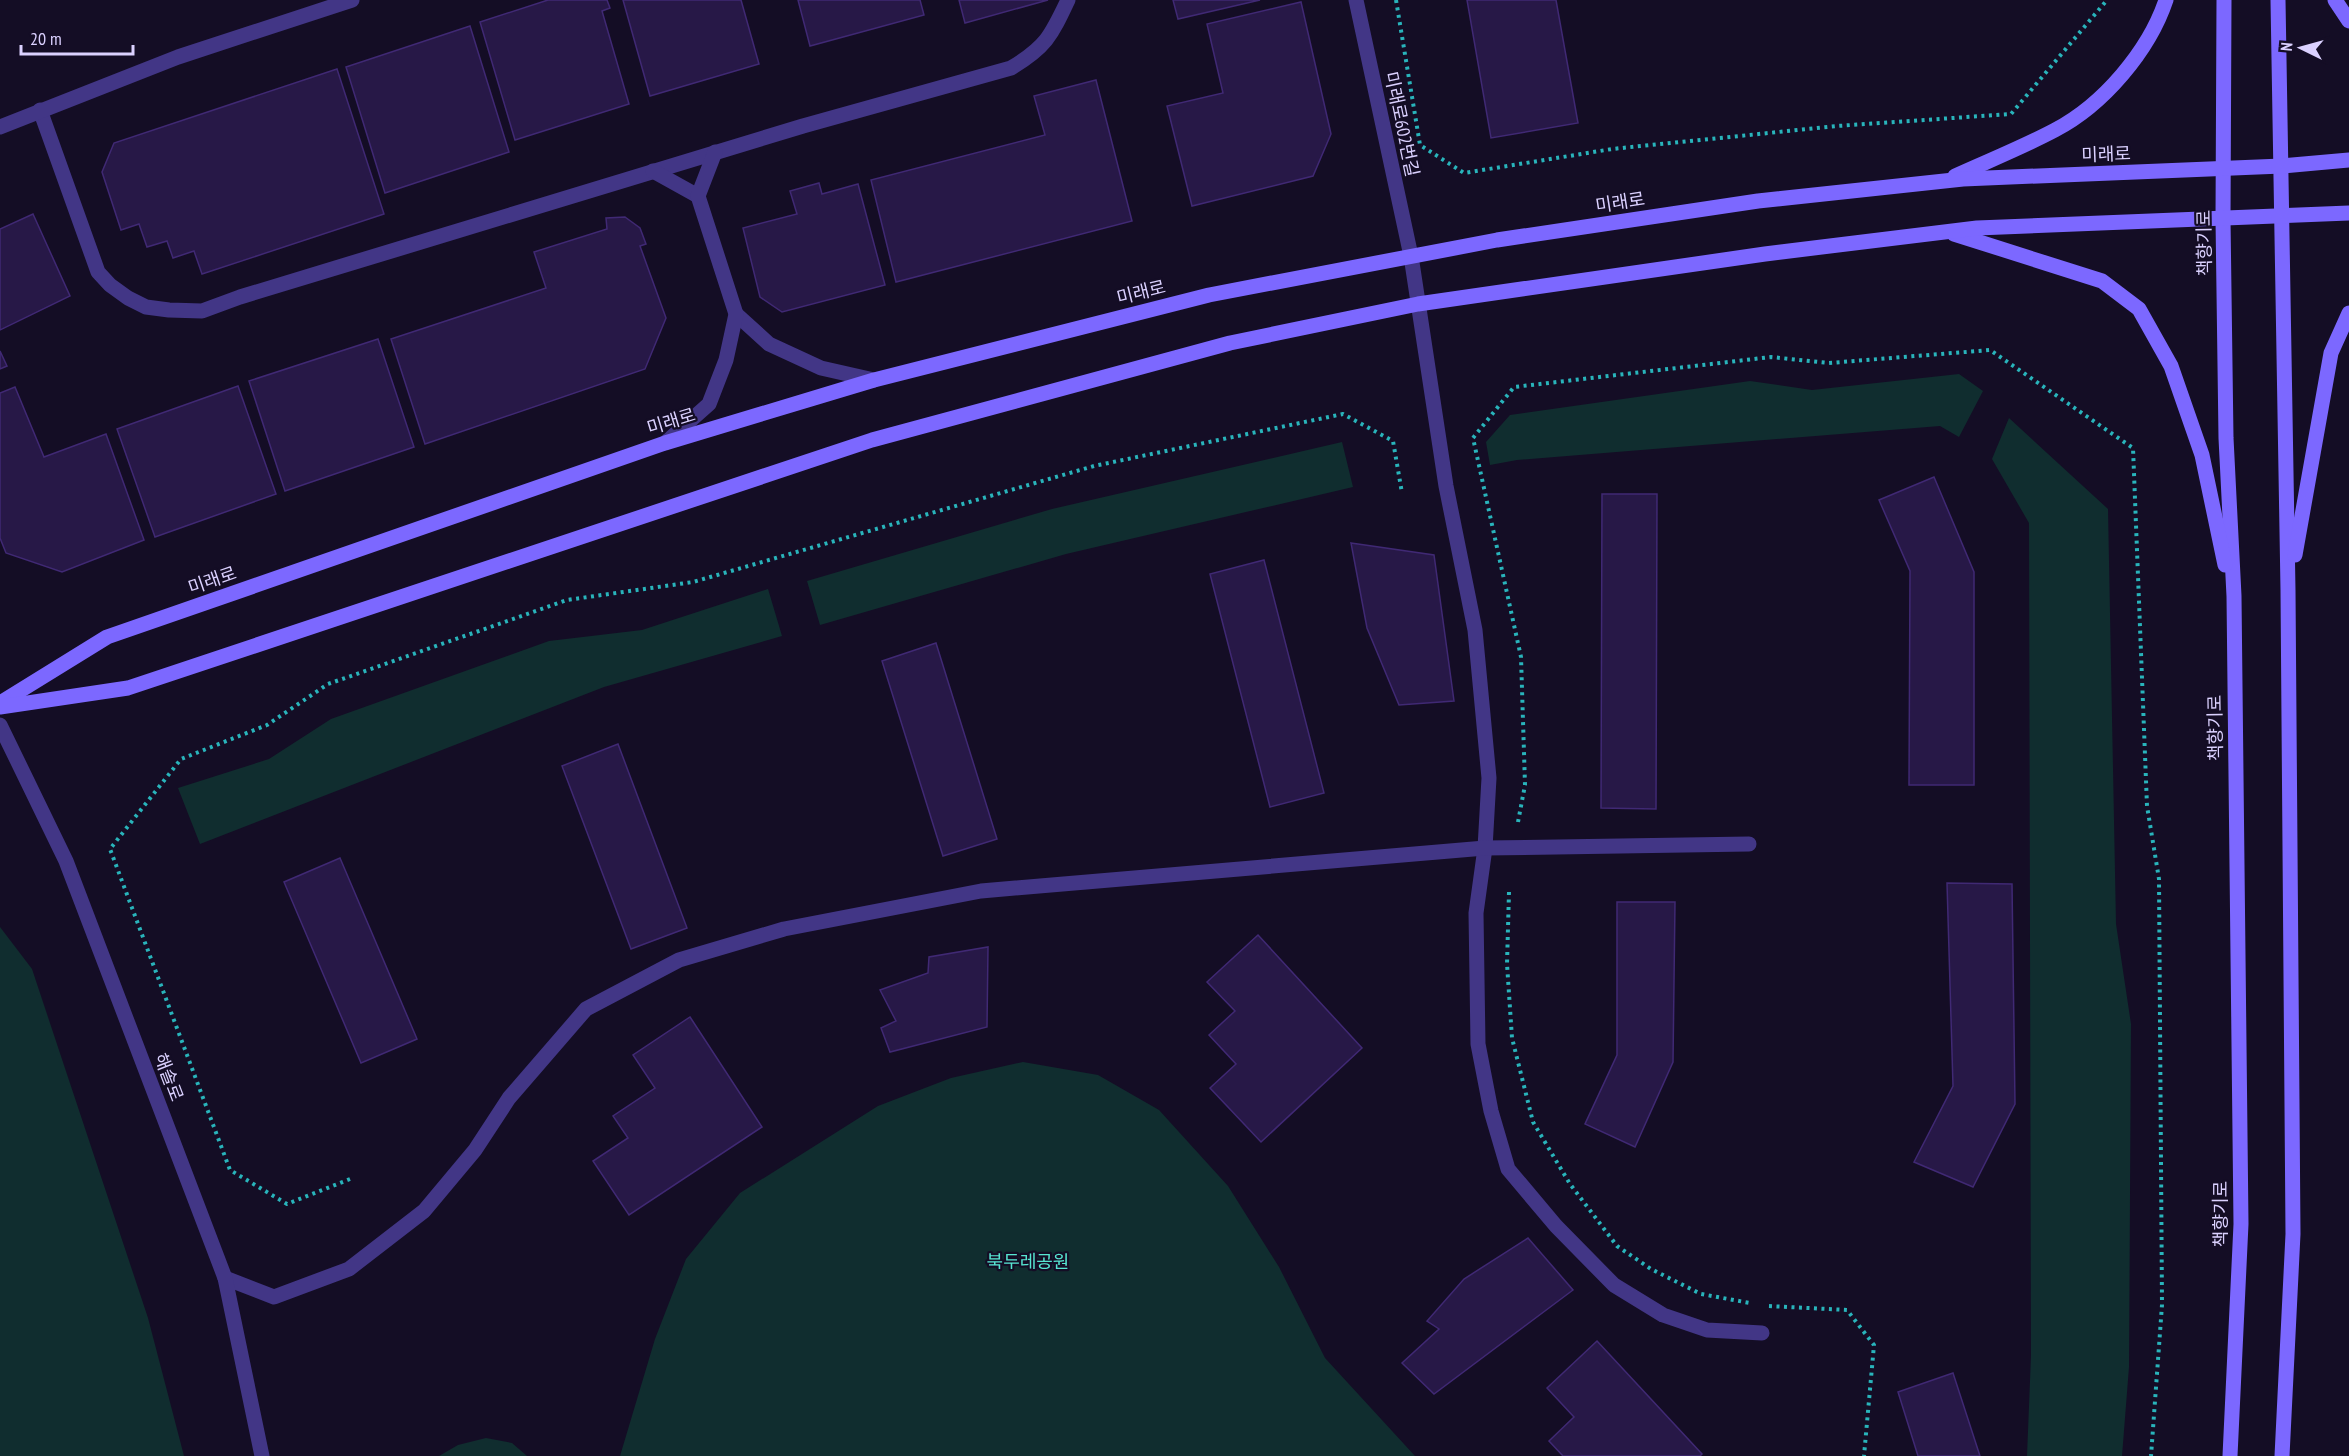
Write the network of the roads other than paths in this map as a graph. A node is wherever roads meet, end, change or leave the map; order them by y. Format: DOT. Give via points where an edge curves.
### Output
graph roads {
  1 [pos="352,0"];
  2 [pos="1068,0"];
  3 [pos="1356,0"];
  4 [pos="2166,0"];
  5 [pos="2224,0"];
  6 [pos="2278,0"];
  7 [pos="2335,0"];
  8 [pos="2349,21"];
  9 [pos="40,110"];
  10 [pos="0,128"];
  11 [pos="715,152"];
  12 [pos="2349,160"];
  13 [pos="2282,166"];
  14 [pos="2222,169"];
  15 [pos="653,171"];
  16 [pos="1946,181"];
  17 [pos="698,196"];
  18 [pos="2349,213"];
  19 [pos="2283,216"];
  20 [pos="2223,219"];
  21 [pos="1948,232"];
  22 [pos="1411,256"];
  23 [pos="1418,304"];
  24 [pos="2349,312"];
  25 [pos="736,314"];
  26 [pos="874,380"];
  27 [pos="665,443"];
  28 [pos="2288,590"];
  29 [pos="2234,610"];
  30 [pos="0,705"];
  31 [pos="0,725"];
  32 [pos="1749,844"];
  33 [pos="1485,848"];
  34 [pos="225,1278"];
  35 [pos="1762,1333"];
  36 [pos="261,1456"];
  37 [pos="2230,1456"];
  38 [pos="2282,1456"];
  1 -- 9 [label="street" via="178,57"];
  2 -- 11 [label="street" via="1056,27 1037,52 1011,68"];
  3 -- 22 [label="street, 미래로602번길"];
  4 -- 16 [label="street" via="2142,51 2093,103 2057,129"];
  5 -- 14 [label="street, 책향기로"];
  6 -- 13 [label="street"];
  7 -- 8 [label="street"];
  9 -- 10 [label="street"];
  9 -- 15 [label="street" via="98,272 128,298 146,307 169,310 202,311 222,306 240,297"];
  11 -- 15 [label="street"];
  11 -- 17 [label="street"];
  12 -- 13 [label="street, 미래로"];
  13 -- 14 [label="street, 미래로"];
  13 -- 19 [label="street"];
  14 -- 16 [label="street, 미래로"];
  14 -- 20 [label="street, 책향기로"];
  15 -- 17 [label="street"];
  16 -- 22 [label="street, 미래로" via="1758,201"];
  17 -- 25 [label="street"];
  18 -- 19 [label="street, 미래로"];
  19 -- 20 [label="street, 미래로"];
  19 -- 28 [label="street"];
  20 -- 21 [label="street, 미래로"];
  20 -- 29 [label="street, 책향기로" via="2226,438"];
  21 -- 23 [label="street, 미래로"];
  21 -- 29 [label="street" via="2102,281 2139,309 2172,366 2202,455"];
  22 -- 23 [label="street, 미래로602번길"];
  22 -- 26 [label="street, 미래로" via="1209,295"];
  23 -- 30 [label="street, 미래로" via="1230,343 872,440 128,688"];
  23 -- 33 [label="street, 미래로602번길" via="1446,486 1475,630 1489,778"];
  24 -- 28 [label="street" via="2331,353"];
  25 -- 26 [label="street" via="769,344 821,368"];
  25 -- 27 [label="street" via="726,360 709,404"];
  26 -- 27 [label="street, 미래로"];
  27 -- 30 [label="street, 미래로" via="107,637"];
  28 -- 38 [label="street" via="2293,1234"];
  29 -- 37 [label="street, 책향기로" via="2241,1224"];
  31 -- 34 [label="street, 해솔로" via="66,861"];
  32 -- 33 [label="street"];
  33 -- 34 [label="street" via="981,891 784,930 679,960 586,1009 509,1098 475,1150 423,1211 349,1269 274,1297"];
  33 -- 35 [label="street, 미래로602번길" via="1476,913 1478,1044 1508,1169 1556,1226 1614,1285 1663,1315 1707,1330"];
  34 -- 36 [label="street, 해솔로"];
}
